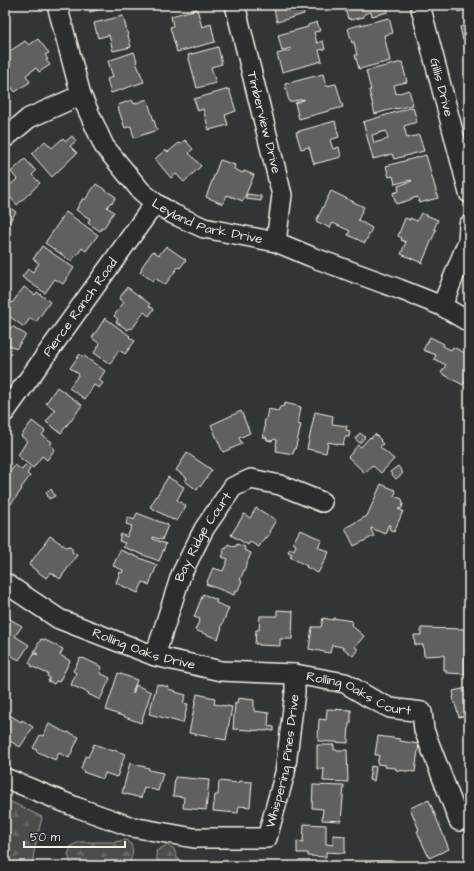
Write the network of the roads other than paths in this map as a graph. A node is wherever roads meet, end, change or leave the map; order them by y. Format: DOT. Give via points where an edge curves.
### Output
graph roads {
  1 [pos="57,5"];
  2 [pos="235,5"];
  3 [pos="420,5"];
  4 [pos="81,94"];
  5 [pos="5,138"];
  6 [pos="469,193"];
  7 [pos="155,203"];
  8 [pos="469,225"];
  9 [pos="276,242"];
  10 [pos="442,306"];
  11 [pos="469,322"];
  12 [pos="5,412"];
  13 [pos="322,502"];
  14 [pos="5,583"];
  15 [pos="155,656"];
  16 [pos="295,674"];
  17 [pos="5,778"];
  18 [pos="459,821"];
  1 -- 4 [label="street, Leyland Park Drive"];
  2 -- 9 [label="street, Timberview Drive" via="282,195"];
  3 -- 6 [label="street, Gillis Drive"];
  4 -- 5 [label="street" via="29,118"];
  4 -- 7 [label="street, Leyland Park Drive" via="104,146 141,191"];
  7 -- 9 [label="street, Leyland Park Drive" via="204,228"];
  7 -- 12 [label="street, Pierce Ranch Road"];
  8 -- 10 [label="street" via="468,242"];
  9 -- 10 [label="street, Leyland Park Drive"];
  10 -- 11 [label="street, Leyland Park Drive"];
  13 -- 15 [label="street, Bay Ridge Court" via="280,485 251,479 233,487 204,529 181,575"];
  14 -- 15 [label="street, Rolling Oaks Drive" via="59,619"];
  15 -- 16 [label="street, Rolling Oaks Drive" via="221,671"];
  16 -- 17 [label="street, Whispering Pines Drive" via="285,773 267,838 194,838 132,827 76,808"];
  16 -- 18 [label="street, Rolling Oaks Court" via="345,683 390,708 422,712 424,730"];
}
